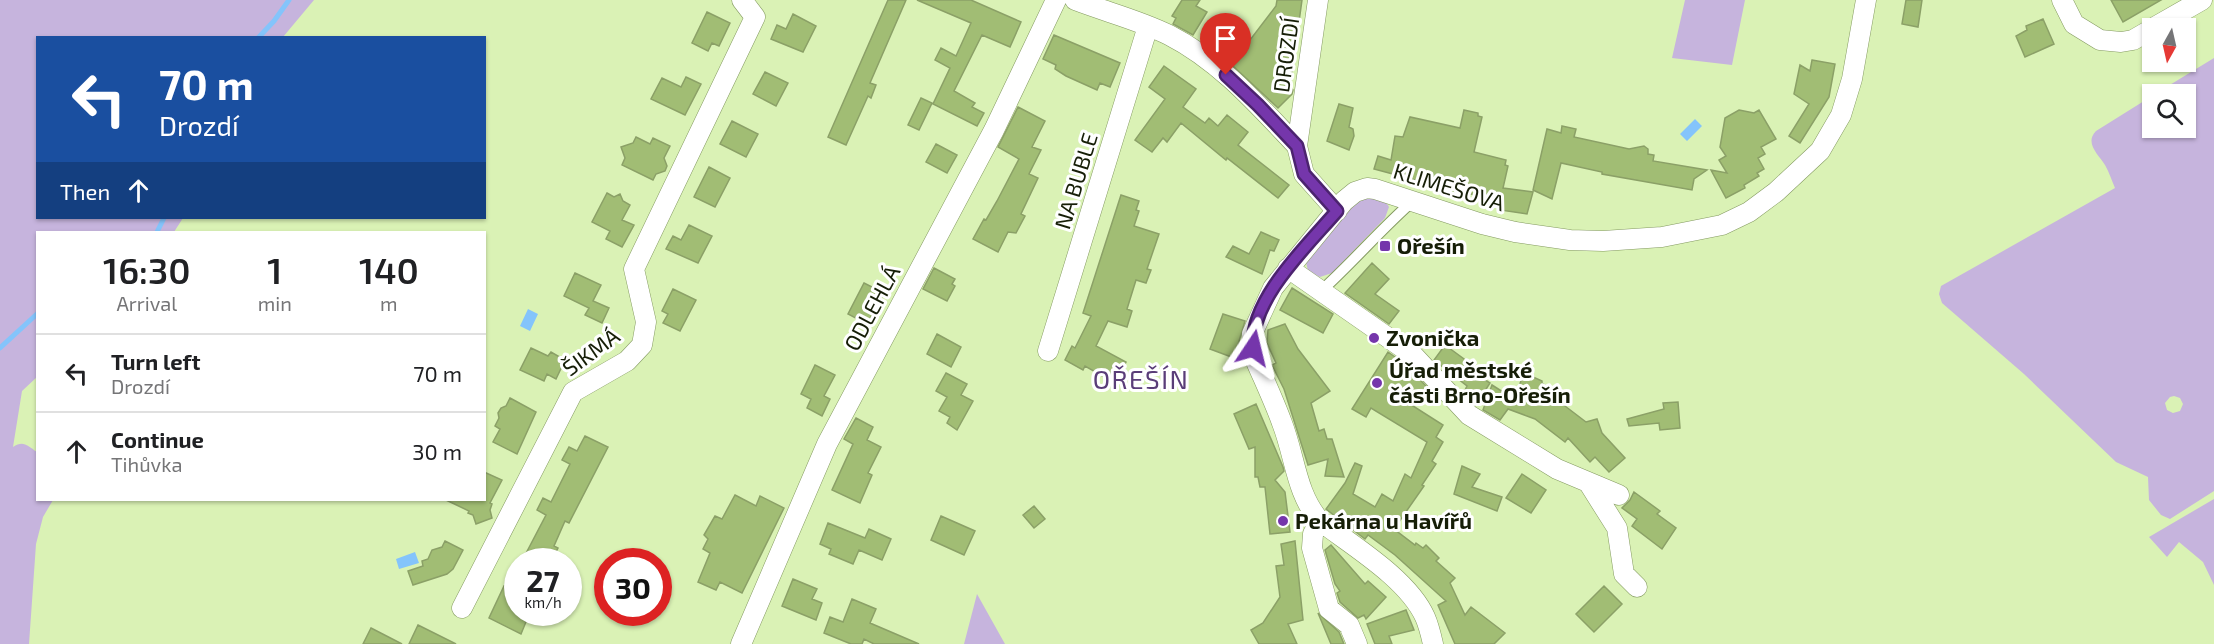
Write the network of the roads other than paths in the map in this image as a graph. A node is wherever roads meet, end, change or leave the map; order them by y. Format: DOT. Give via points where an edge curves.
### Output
graph roads {
  1 [pos="742,0"];
  2 [pos="1056,0"];
  3 [pos="1074,0"];
  4 [pos="1318,0"];
  5 [pos="1866,0"];
  6 [pos="2062,0"];
  7 [pos="2202,0"];
  8 [pos="2172,18"];
  9 [pos="1148,26"];
  10 [pos="2142,35"];
  11 [pos="1297,146"];
  12 [pos="1414,200"];
  13 [pos="1337,211"];
  14 [pos="1288,268"];
  15 [pos="1321,291"];
  16 [pos="1048,351"];
  17 [pos="1588,482"];
  18 [pos="1619,495"];
  19 [pos="1320,521"];
  20 [pos="1637,587"];
  21 [pos="462,608"];
  22 [pos="741,644"];
  23 [pos="1357,644"];
  24 [pos="1434,644"];
  1 -- 21 [label="street, ŠIKMÁ" via="755,17 634,269 646,322 642,345 627,361 573,392"];
  2 -- 22 [label="street, ODLEHLÁ" via="994,130 827,444"];
  3 -- 9 [label="street"];
  4 -- 11 [label="street, DROZDÍ"];
  5 -- 12 [label="street, KLIMEŠOVA" via="1852,79 1841,115 1820,151 1776,192 1722,225 1662,237 1570,240 1482,224"];
  6 -- 10 [label="street" via="2074,24 2100,40 2121,42"];
  7 -- 8 [label="street"];
  9 -- 11 [label="street" via="1193,49 1214,65 1245,91"];
  9 -- 16 [label="street, NA BUBLE"];
  11 -- 13 [label="street, DROZDÍ" via="1304,174"];
  12 -- 13 [label="street, KLIMEŠOVA" via="1367,188 1355,192"];
  12 -- 15 [label="lane"];
  13 -- 14 [label="street, KLIMEŠOVA"];
  14 -- 15 [label="street"];
  14 -- 19 [label="street, KLIMEŠOVA" via="1254,326 1253,348 1283,423 1303,494"];
  15 -- 17 [label="street" via="1413,355 1469,415 1557,469"];
  17 -- 18 [label="street"];
  17 -- 20 [label="street" via="1617,528 1624,574"];
  19 -- 23 [label="street" via="1313,534 1312,548 1329,609 1349,625"];
  19 -- 24 [label="street, KLIMEŠOVA" via="1398,582 1425,617"];
}
